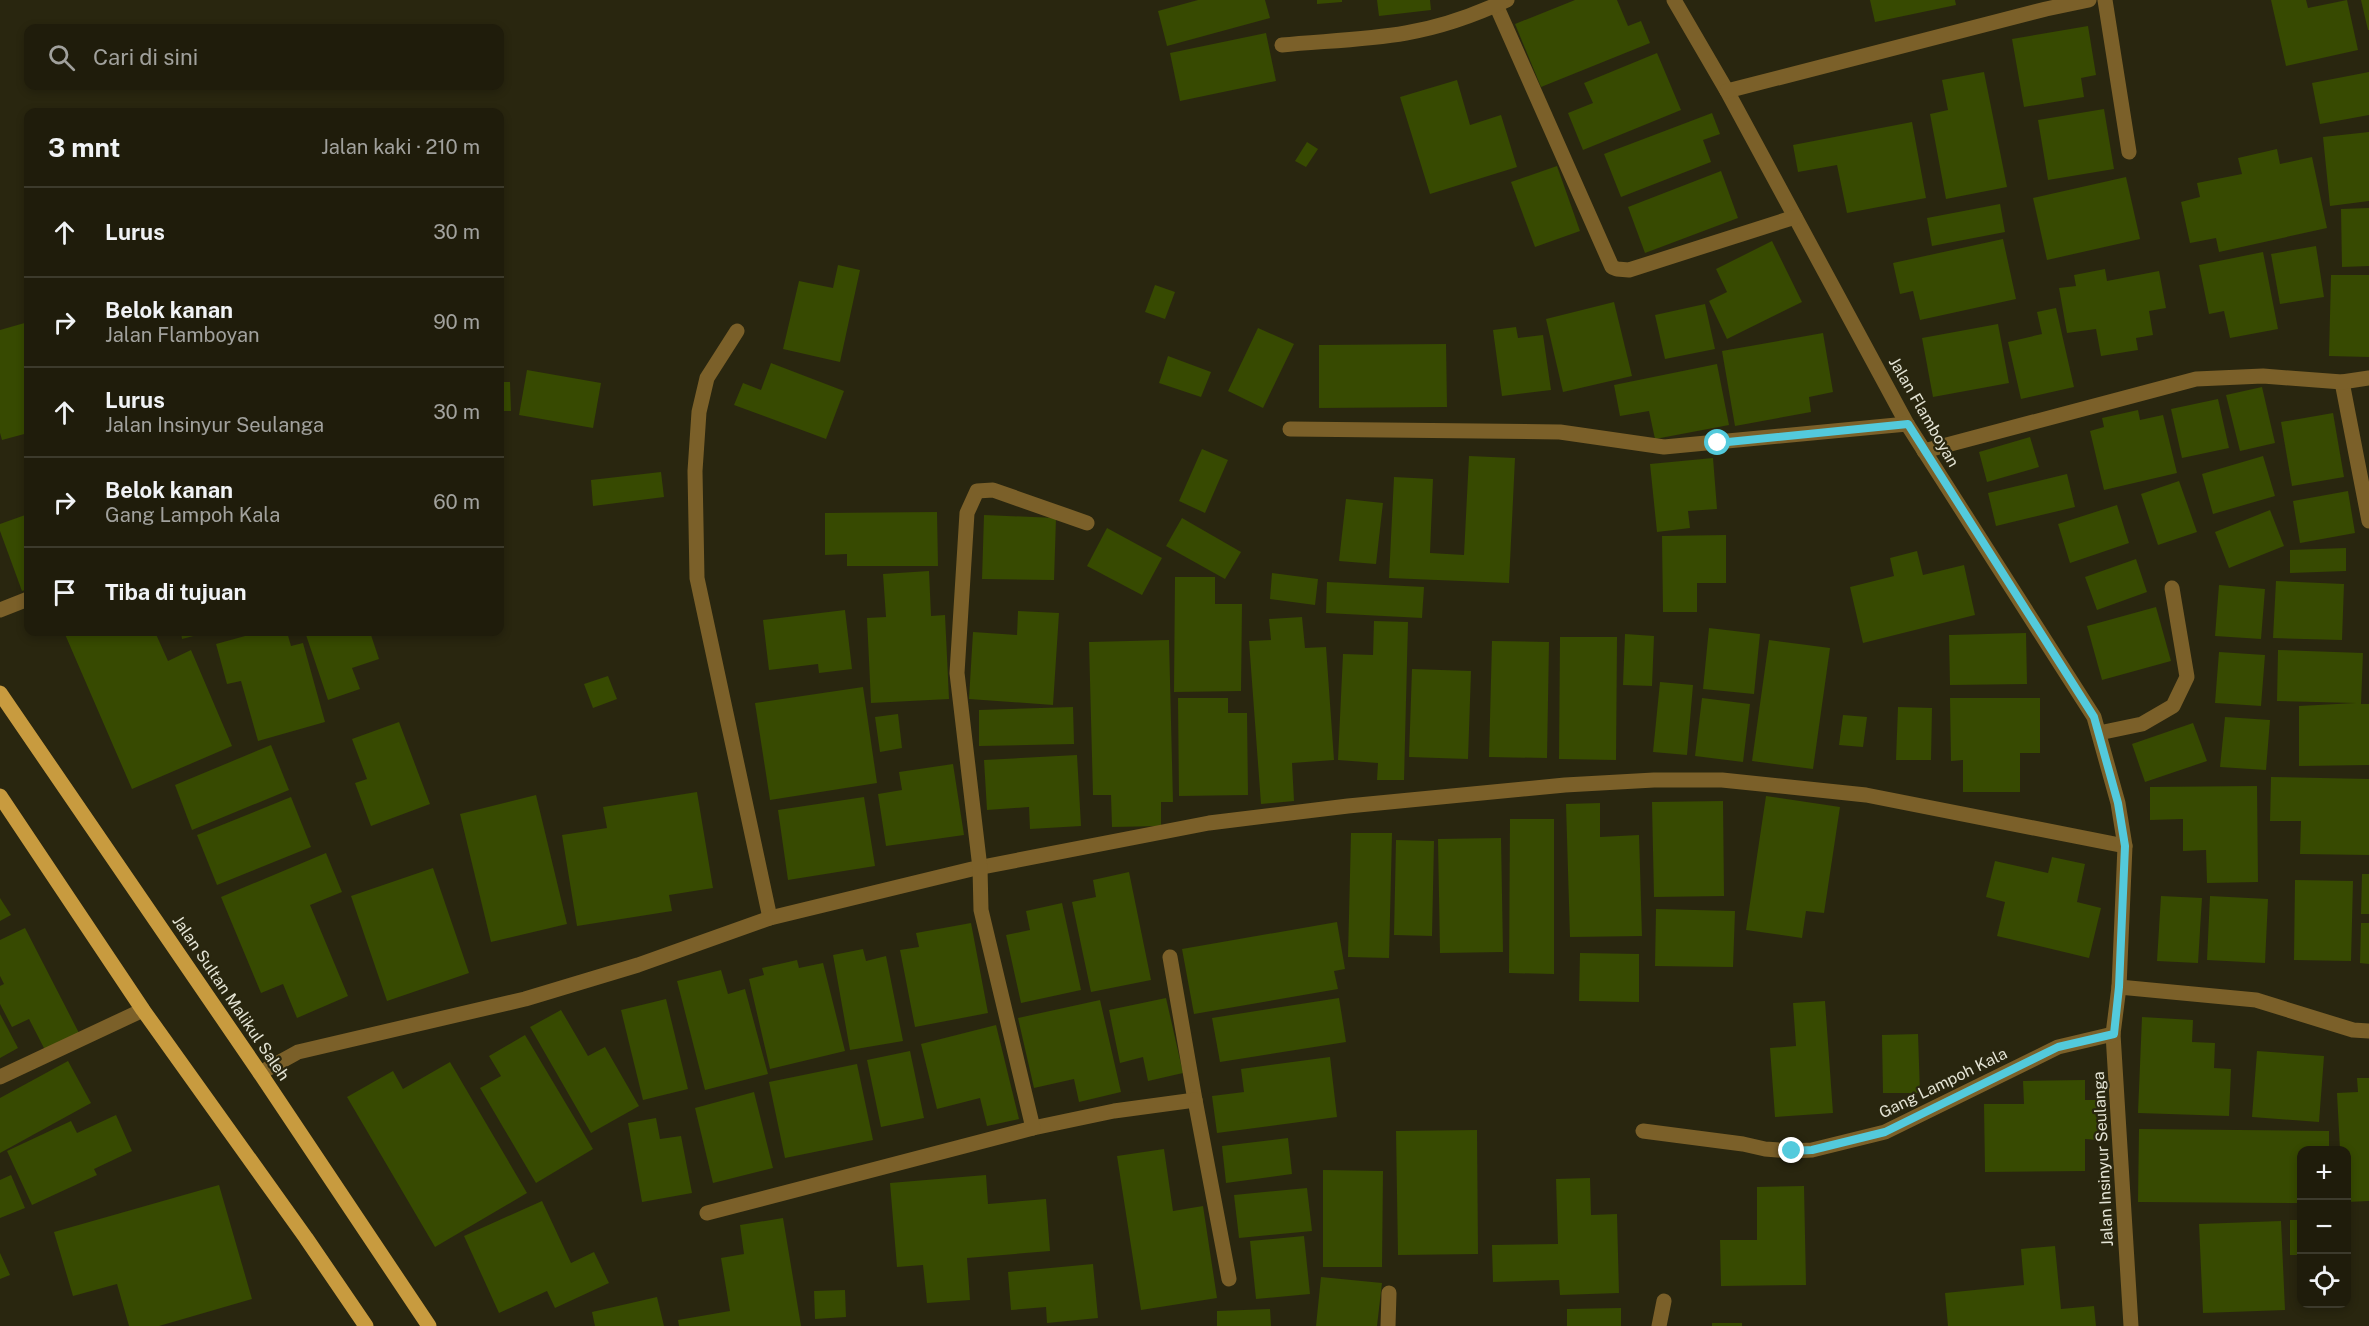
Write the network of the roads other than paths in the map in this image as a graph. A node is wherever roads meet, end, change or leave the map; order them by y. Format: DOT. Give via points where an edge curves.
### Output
graph roads {
  1 [pos="1674,0"];
  2 [pos="2089,0"];
  3 [pos="2105,0"];
  4 [pos="1502,3"];
  5 [pos="1282,45"];
  6 [pos="1727,91"];
  7 [pos="2129,152"];
  8 [pos="1796,217"];
  9 [pos="737,331"];
  10 [pos="2369,378"];
  11 [pos="2342,382"];
  12 [pos="1908,424"];
  13 [pos="1290,429"];
  14 [pos="1924,451"];
  15 [pos="2369,521"];
  16 [pos="1087,523"];
  17 [pos="2172,588"];
  18 [pos="24,601"];
  19 [pos="0,610"];
  20 [pos="0,693"];
  21 [pos="2099,733"];
  22 [pos="0,796"];
  23 [pos="2125,846"];
  24 [pos="980,868"];
  25 [pos="770,918"];
  26 [pos="1170,957"];
  27 [pos="2119,987"];
  28 [pos="143,1010"];
  29 [pos="2369,1031"];
  30 [pos="2114,1034"];
  31 [pos="260,1073"];
  32 [pos="0,1077"];
  33 [pos="1195,1100"];
  34 [pos="1033,1128"];
  35 [pos="1642,1131"];
  36 [pos="707,1213"];
  37 [pos="1229,1279"];
  38 [pos="1389,1293"];
  39 [pos="1664,1301"];
  40 [pos="366,1326"];
  41 [pos="429,1326"];
  42 [pos="1388,1326"];
  43 [pos="1659,1326"];
  44 [pos="2131,1326"];
  1 -- 6 [label="street, Jalan Flamboyan"];
  2 -- 6 [label="street"];
  3 -- 7 [label="street"];
  4 -- 5 [label="street" via="1405,33"];
  4 -- 8 [label="street" via="1612,267 1629,270"];
  6 -- 8 [label="street, Jalan Flamboyan"];
  8 -- 12 [label="street, Jalan Flamboyan"];
  9 -- 25 [label="street" via="707,378 699,412 695,471 697,578"];
  10 -- 11 [label="street"];
  11 -- 14 [label="street" via="2262,376 2196,379"];
  11 -- 15 [label="street"];
  12 -- 13 [label="street" via="1664,447 1560,432"];
  12 -- 14 [label="street, Jalan Flamboyan"];
  14 -- 21 [label="street, Jalan Flamboyan" via="2094,717"];
  16 -- 24 [label="street" via="993,490 977,490 967,513 957,673"];
  17 -- 21 [label="street" via="2187,677 2173,706 2142,724"];
  18 -- 19 [label="street"];
  20 -- 31 [label="main road, Jalan Sultan Malikul Saleh"];
  21 -- 23 [label="street, Jalan Flamboyan"];
  22 -- 28 [label="main road"];
  23 -- 24 [label="street" via="1866,795 1722,780 1654,780 1554,786 1244,819"];
  23 -- 27 [label="street, Jalan Insinyur Seulanga"];
  24 -- 25 [label="street"];
  24 -- 34 [label="street" via="981,910"];
  25 -- 31 [label="street" via="638,965 525,999 298,1052"];
  26 -- 33 [label="street"];
  27 -- 29 [label="street" via="2256,1000 2353,1030"];
  27 -- 30 [label="street, Jalan Insinyur Seulanga"];
  28 -- 32 [label="street"];
  28 -- 40 [label="main road"];
  30 -- 35 [label="street, Gang Lampoh Kala" via="2058,1047 1885,1132 1812,1150 1765,1149"];
  30 -- 44 [label="street, Jalan Insinyur Seulanga"];
  31 -- 41 [label="main road, Jalan Sultan Malikul Saleh"];
  33 -- 34 [label="street"];
  33 -- 37 [label="street"];
  34 -- 36 [label="street"];
  38 -- 42 [label="street"];
  39 -- 43 [label="street"];
}
